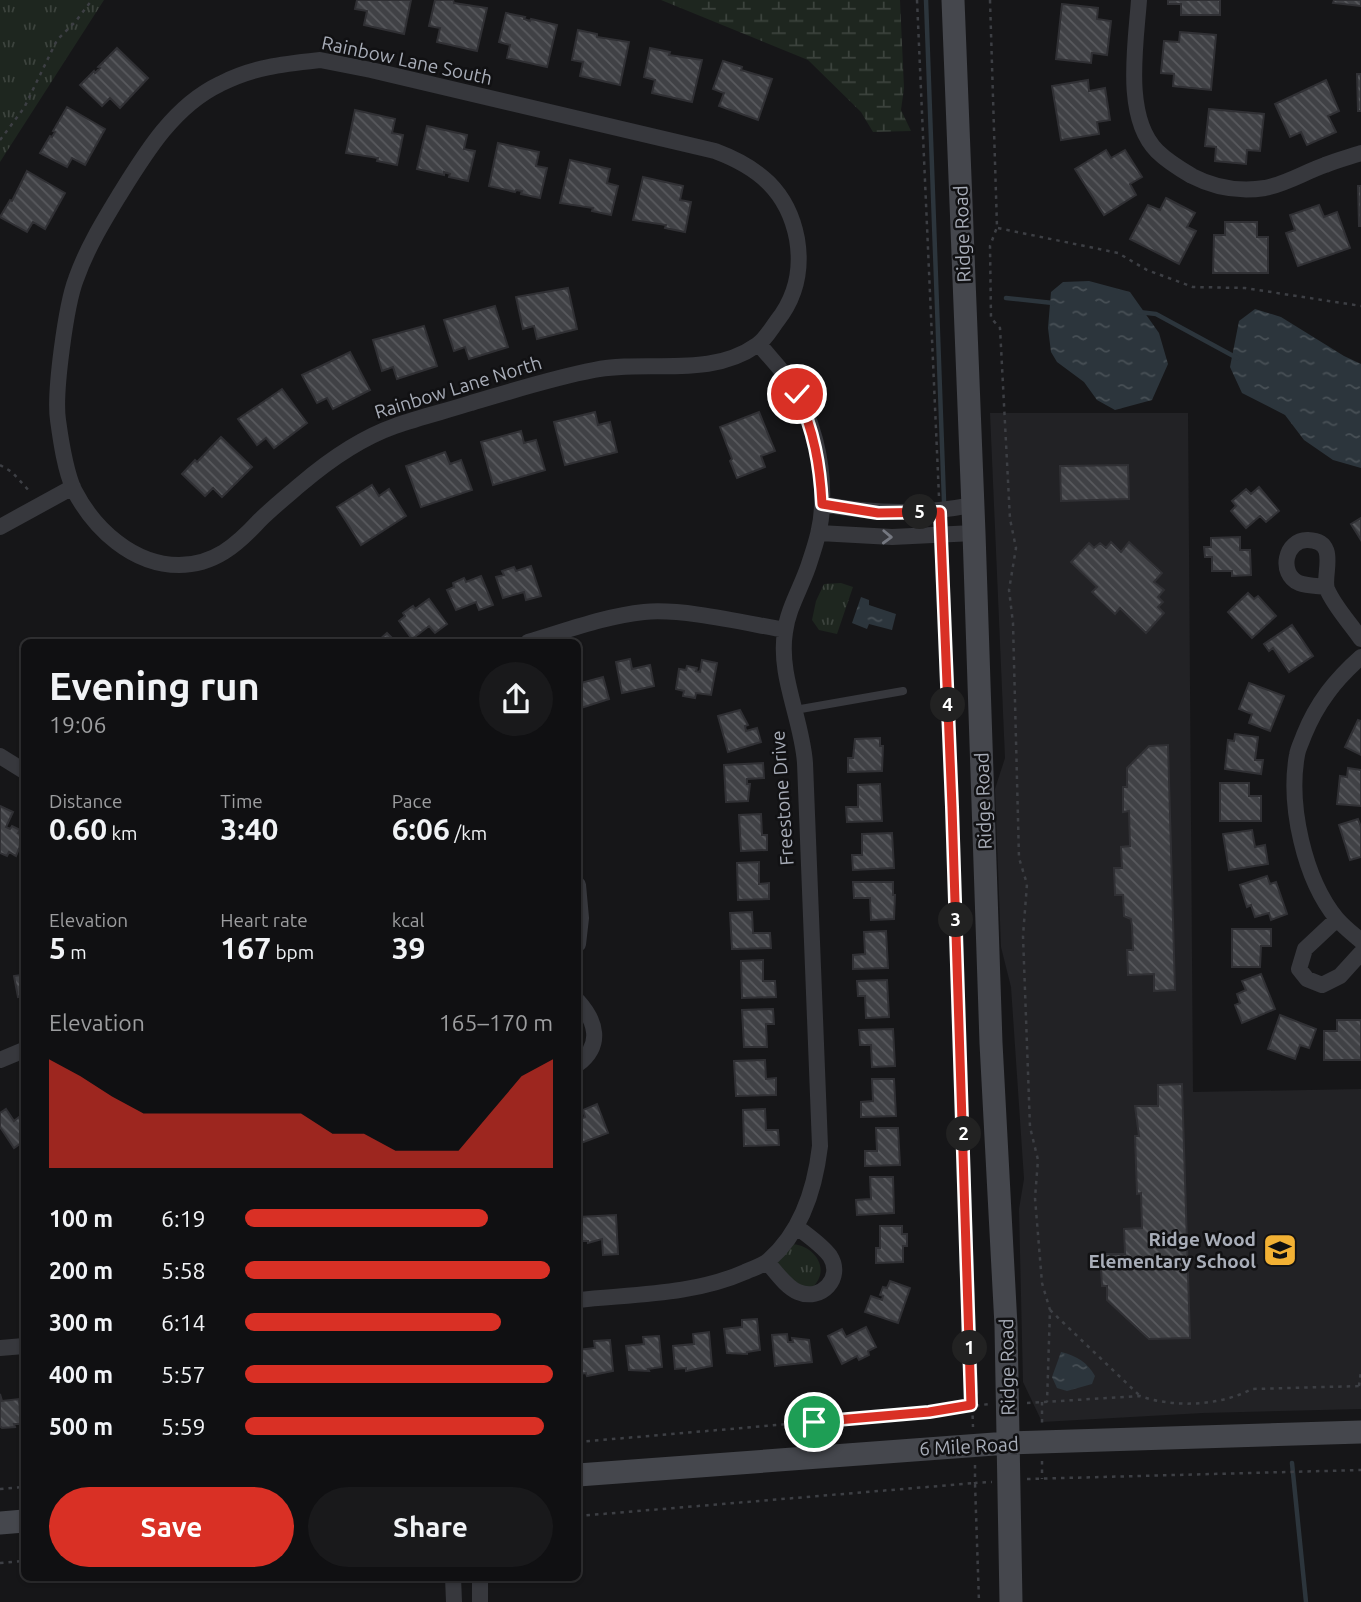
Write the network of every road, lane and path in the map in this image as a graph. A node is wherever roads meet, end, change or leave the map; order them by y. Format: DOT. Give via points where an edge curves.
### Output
graph roads {
  1 [pos="92,0"];
  2 [pos="917,0"];
  3 [pos="953,0"];
  4 [pos="990,0"];
  5 [pos="1139,0"];
  6 [pos="0,140"];
  7 [pos="1361,153"];
  8 [pos="997,228"];
  9 [pos="1361,306"];
  10 [pos="759,344"];
  11 [pos="0,465"];
  12 [pos="73,487"];
  13 [pos="822,504"];
  14 [pos="972,505"];
  15 [pos="41,506"];
  16 [pos="940,512"];
  17 [pos="0,527"];
  18 [pos="819,533"];
  19 [pos="974,533"];
  20 [pos="940,534"];
  21 [pos="1326,587"];
  22 [pos="785,630"];
  23 [pos="538,639"];
  24 [pos="1361,639"];
  25 [pos="1361,657"];
  26 [pos="903,691"];
  27 [pos="795,710"];
  28 [pos="0,756"];
  29 [pos="21,769"];
  30 [pos="1337,919"];
  31 [pos="1361,940"];
  32 [pos="1361,953"];
  33 [pos="581,1005"];
  34 [pos="21,1051"];
  35 [pos="0,1060"];
  36 [pos="581,1060"];
  37 [pos="797,1227"];
  38 [pos="767,1262"];
  39 [pos="581,1300"];
  40 [pos="1050,1310"];
  41 [pos="21,1346"];
  42 [pos="0,1348"];
  43 [pos="1361,1371"];
  44 [pos="1360,1386"];
  45 [pos="1140,1396"];
  46 [pos="1047,1402"];
  47 [pos="1009,1403"];
  48 [pos="971,1405"];
  49 [pos="1361,1432"];
  50 [pos="581,1441"];
  51 [pos="1008,1443"];
  52 [pos="974,1445"];
  53 [pos="1361,1470"];
  54 [pos="581,1475"];
  55 [pos="1009,1480"];
  56 [pos="975,1483"];
  57 [pos="21,1486"];
  58 [pos="0,1489"];
  59 [pos="581,1516"];
  60 [pos="21,1521"];
  61 [pos="0,1523"];
  62 [pos="21,1561"];
  63 [pos="0,1563"];
  64 [pos="453,1581"];
  65 [pos="480,1581"];
  66 [pos="454,1602"];
  67 [pos="480,1602"];
  68 [pos="979,1602"];
  69 [pos="1011,1602"];
  1 -- 6 [label="path" via="57,40 24,108"];
  2 -- 16 [label="path"];
  3 -- 14 [label="street, Ridge Road"];
  4 -- 8 [label="path"];
  5 -- 7 [label="street" via="1134,77 1137,106 1155,149 1175,166 1203,182 1233,190 1266,188"];
  8 -- 9 [label="path" via="1118,253 1147,270 1194,287 1245,288"];
  8 -- 40 [label="path" via="990,246 991,318 1000,328 1010,519 1016,548 1009,590 1019,858 1027,884 1023,936 1030,1127 1038,1160 1035,1198 1042,1283"];
  10 -- 12 [label="street, Rainbow Lane North" via="706,365 614,367 560,377 395,426 345,452 304,481 246,538 201,563 147,560 124,549 91,515"];
  10 -- 12 [label="street, Rainbow Lane South" via="784,313 799,267 790,215 774,188 751,166 715,151 371,70 320,61 271,65 218,84 184,108 145,151 95,234 74,283 57,415"];
  10 -- 13 [label="street, Freestone Drive" via="788,379 807,415 819,458"];
  11 -- 15 [label="path" via="12,472"];
  12 -- 15 [label="street"];
  13 -- 16 [label="street" via="878,513"];
  13 -- 18 [label="street, Freestone Drive"];
  14 -- 16 [label="street"];
  14 -- 19 [label="street, Ridge Road"];
  15 -- 17 [label="street"];
  18 -- 20 [label="street, one-way"];
  18 -- 22 [label="street, Freestone Drive"];
  19 -- 20 [label="street"];
  19 -- 47 [label="street, Ridge Road" via="991,1043"];
  20 -- 48 [label="path"];
  21 -- 24 [label="street"];
  22 -- 23 [label="street" via="647,612"];
  22 -- 27 [label="street, Freestone Drive" via="785,673"];
  25 -- 30 [label="street" via="1317,706 1297,753 1296,804 1307,860 1315,884"];
  26 -- 27 [label="lane"];
  27 -- 37 [label="street, Freestone Drive" via="805,763 820,1146 812,1193"];
  28 -- 29 [label="street"];
  30 -- 31 [label="street"];
  30 -- 32 [label="street" via="1305,949 1299,969 1307,979 1322,985 1340,976"];
  33 -- 36 [label="street" via="589,1014 594,1036"];
  34 -- 35 [label="street"];
  37 -- 38 [label="street, Freestone Drive"];
  37 -- 38 [label="street" via="830,1256 834,1277 830,1286 817,1294 796,1292"];
  38 -- 39 [label="street, Freestone Drive" via="722,1282"];
  40 -- 45 [label="path"];
  40 -- 46 [label="path"];
  41 -- 42 [label="street"];
  43 -- 44 [label="path"];
  44 -- 45 [label="path" via="1252,1389 1214,1402 1156,1402"];
  45 -- 46 [label="path"];
  46 -- 47 [label="path"];
  47 -- 48 [label="path"];
  47 -- 51 [label="street, Ridge Road"];
  48 -- 50 [label="path"];
  48 -- 52 [label="path"];
  49 -- 51 [label="street, 6 Mile Road"];
  51 -- 52 [label="street, 6 Mile Road"];
  51 -- 55 [label="street, Ridge Road"];
  52 -- 54 [label="street, 6 Mile Road"];
  52 -- 56 [label="path"];
  53 -- 55 [label="path"];
  55 -- 56 [label="path"];
  55 -- 69 [label="street, Ridge Road"];
  56 -- 59 [label="path"];
  56 -- 68 [label="path"];
  57 -- 58 [label="path"];
  60 -- 61 [label="street"];
  62 -- 63 [label="path"];
  64 -- 66 [label="street"];
  65 -- 67 [label="street"];
}
